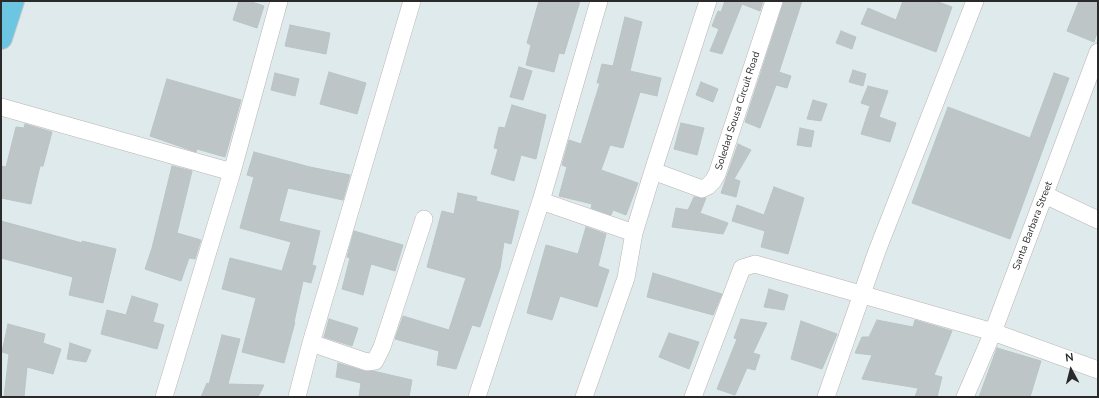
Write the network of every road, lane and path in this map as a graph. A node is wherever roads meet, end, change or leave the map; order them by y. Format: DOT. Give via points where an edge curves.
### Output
graph roads {
  1 [pos="13,1"];
  2 [pos="279,1"];
  3 [pos="412,1"];
  4 [pos="599,1"];
  5 [pos="708,1"];
  6 [pos="774,1"];
  7 [pos="975,1"];
  8 [pos="1,38"];
  9 [pos="1098,52"];
  10 [pos="1,107"];
  11 [pos="652,171"];
  12 [pos="232,172"];
  13 [pos="1045,195"];
  14 [pos="541,201"];
  15 [pos="424,219"];
  16 [pos="1098,220"];
  17 [pos="634,233"];
  18 [pos="862,295"];
  19 [pos="993,332"];
  20 [pos="311,343"];
  21 [pos="1098,370"];
  22 [pos="164,397"];
  23 [pos="297,397"];
  24 [pos="477,397"];
  25 [pos="584,397"];
  26 [pos="693,397"];
  27 [pos="826,397"];
  28 [pos="965,397"];
  1 -- 8 [label="main road"];
  2 -- 12 [label="street"];
  3 -- 20 [label="street"];
  4 -- 14 [label="street"];
  5 -- 11 [label="street"];
  6 -- 11 [label="street, Soledad Sousa Circuit Road" via="713,181 702,188"];
  7 -- 18 [label="street"];
  9 -- 13 [label="street, Santa Barbara Street"];
  10 -- 12 [label="street"];
  11 -- 17 [label="street"];
  12 -- 22 [label="street"];
  13 -- 16 [label="street"];
  13 -- 19 [label="street, Santa Barbara Street"];
  14 -- 17 [label="street"];
  14 -- 24 [label="street"];
  15 -- 20 [label="street" via="382,347 375,361 367,362"];
  17 -- 25 [label="street" via="626,278"];
  18 -- 19 [label="street"];
  18 -- 26 [label="street" via="756,264 742,268"];
  18 -- 27 [label="street"];
  19 -- 21 [label="street"];
  19 -- 28 [label="street, Santa Barbara Street"];
  20 -- 23 [label="street"];
}
